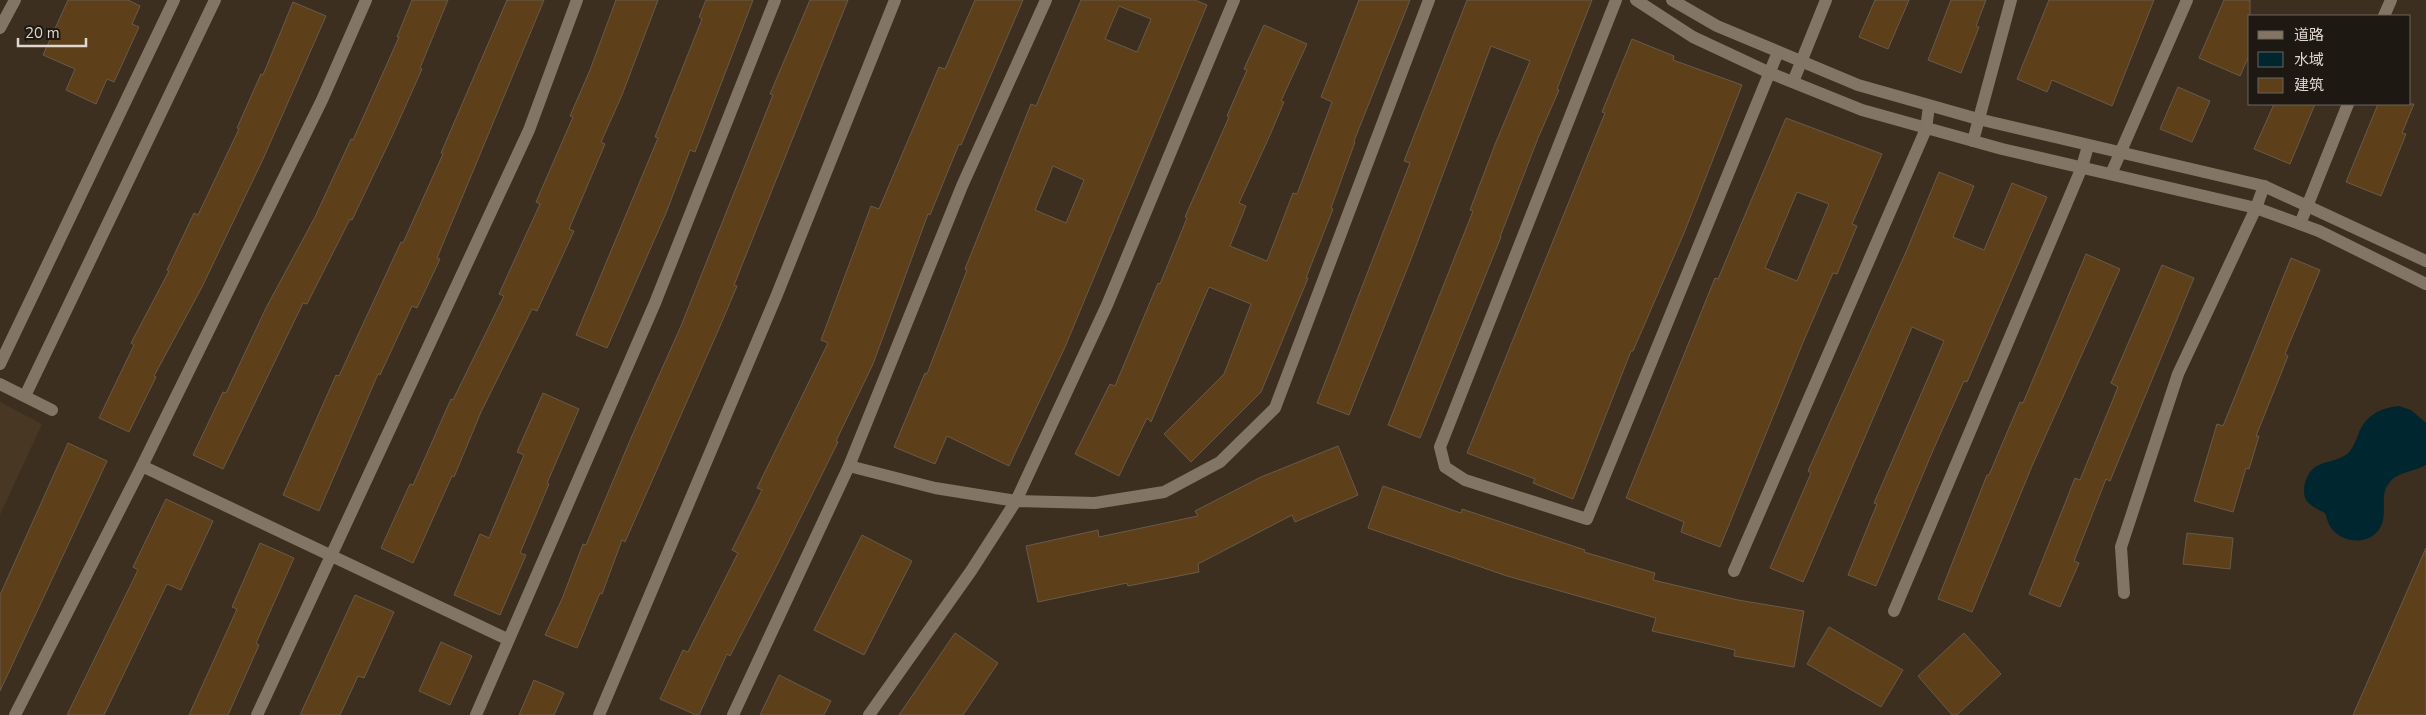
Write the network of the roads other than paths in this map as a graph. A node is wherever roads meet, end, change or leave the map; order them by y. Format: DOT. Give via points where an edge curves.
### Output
graph roads {
  1 [pos="15,0"];
  2 [pos="174,0"];
  3 [pos="214,0"];
  4 [pos="366,0"];
  5 [pos="577,0"];
  6 [pos="775,0"];
  7 [pos="895,0"];
  8 [pos="1046,0"];
  9 [pos="1234,0"];
  10 [pos="1430,0"];
  11 [pos="1616,0"];
  12 [pos="1636,0"];
  13 [pos="1672,0"];
  14 [pos="1826,0"];
  15 [pos="2011,0"];
  16 [pos="2187,0"];
  17 [pos="2391,0"];
  18 [pos="1650,4"];
  19 [pos="2384,15"];
  20 [pos="0,28"];
  21 [pos="1778,52"];
  22 [pos="1801,62"];
  23 [pos="1770,73"];
  24 [pos="1793,82"];
  25 [pos="2348,105"];
  26 [pos="1930,106"];
  27 [pos="1978,119"];
  28 [pos="1926,129"];
  29 [pos="1973,141"];
  30 [pos="2088,146"];
  31 [pos="2120,153"];
  32 [pos="2082,167"];
  33 [pos="2111,174"];
  34 [pos="2264,186"];
  35 [pos="2306,204"];
  36 [pos="2256,208"];
  37 [pos="2300,224"];
  38 [pos="2426,261"];
  39 [pos="2426,284"];
  40 [pos="0,364"];
  41 [pos="0,384"];
  42 [pos="25,396"];
  43 [pos="52,410"];
  44 [pos="142,466"];
  45 [pos="849,466"];
  46 [pos="1016,502"];
  47 [pos="330,555"];
  48 [pos="1734,572"];
  49 [pos="2124,593"];
  50 [pos="1894,611"];
  51 [pos="507,639"];
  52 [pos="15,715"];
  53 [pos="257,715"];
  54 [pos="476,715"];
  55 [pos="599,715"];
  56 [pos="733,715"];
  57 [pos="869,715"];
  1 -- 20 [label="street"];
  2 -- 40 [label="street"];
  3 -- 42 [label="street"];
  4 -- 44 [label="street" via="322,100"];
  5 -- 47 [label="street" via="530,130"];
  6 -- 51 [label="street" via="655,303"];
  7 -- 55 [label="street" via="776,297"];
  8 -- 45 [label="street" via="962,186"];
  9 -- 46 [label="street" via="1107,305"];
  10 -- 46 [label="street" via="1274,408 1220,462 1164,492 1095,503"];
  11 -- 23 [label="street" via="1440,447 1445,467 1465,480 1587,518"];
  12 -- 18 [label="street"];
  13 -- 21 [label="street" via="1717,26"];
  14 -- 22 [label="street"];
  15 -- 27 [label="street"];
  16 -- 31 [label="street"];
  17 -- 19 [label="street"];
  18 -- 23 [label="street" via="1693,37"];
  21 -- 22 [label="street"];
  21 -- 23 [label="street"];
  22 -- 24 [label="street"];
  22 -- 26 [label="street" via="1858,86"];
  23 -- 24 [label="street"];
  24 -- 28 [label="street" via="1862,110"];
  25 -- 35 [label="street"];
  26 -- 27 [label="street"];
  26 -- 28 [label="street"];
  27 -- 29 [label="street"];
  27 -- 30 [label="street"];
  28 -- 29 [label="street"];
  28 -- 48 [label="street"];
  29 -- 32 [label="street"];
  30 -- 31 [label="street"];
  30 -- 32 [label="street"];
  31 -- 33 [label="street"];
  31 -- 34 [label="street"];
  32 -- 33 [label="street"];
  32 -- 50 [label="street"];
  33 -- 36 [label="street"];
  34 -- 35 [label="street"];
  34 -- 36 [label="street"];
  35 -- 37 [label="street"];
  35 -- 38 [label="street"];
  36 -- 37 [label="street"];
  36 -- 49 [label="street" via="2178,374 2121,547"];
  37 -- 39 [label="street"];
  41 -- 42 [label="street"];
  42 -- 43 [label="street"];
  44 -- 47 [label="street"];
  44 -- 52 [label="street"];
  45 -- 46 [label="street" via="935,488"];
  45 -- 56 [label="street"];
  46 -- 57 [label="street"];
  47 -- 51 [label="street"];
  47 -- 53 [label="street"];
  51 -- 54 [label="street"];
}
